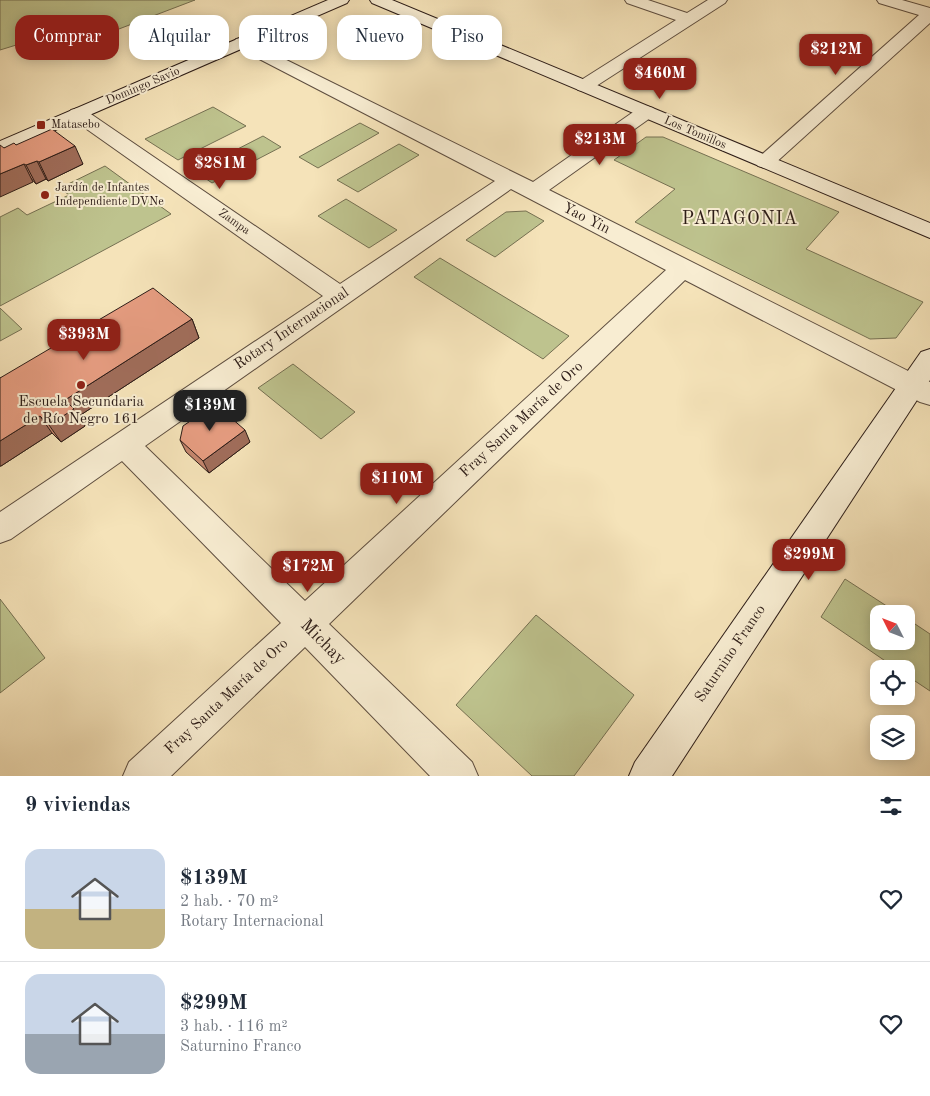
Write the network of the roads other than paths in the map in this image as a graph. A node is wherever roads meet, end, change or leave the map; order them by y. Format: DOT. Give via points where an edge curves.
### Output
graph roads {
  1 [pos="341,0"];
  2 [pos="378,0"];
  3 [pos="633,0"];
  4 [pos="719,0"];
  5 [pos="886,0"];
  6 [pos="930,14"];
  7 [pos="306,15"];
  8 [pos="689,19"];
  9 [pos="239,44"];
  10 [pos="275,60"];
  11 [pos="584,86"];
  12 [pos="646,112"];
  13 [pos="78,114"];
  14 [pos="0,148"];
  15 [pos="765,162"];
  16 [pos="522,186"];
  17 [pos="930,231"];
  18 [pos="684,268"];
  19 [pos="340,296"];
  20 [pos="930,359"];
  21 [pos="921,390"];
  22 [pos="124,444"];
  23 [pos="0,529"];
  24 [pos="305,624"];
  25 [pos="142,776"];
  26 [pos="458,776"];
  27 [pos="649,776"];
  1 -- 7 [label="street, Domingo Savio"];
  2 -- 11 [label="street, Los Tomillos"];
  3 -- 8 [label="street"];
  4 -- 8 [label="street"];
  5 -- 6 [label="street"];
  6 -- 15 [label="street"];
  8 -- 11 [label="street"];
  9 -- 13 [label="street, Domingo Savio"];
  10 -- 16 [label="street, Yao Yin"];
  11 -- 12 [label="street, Los Tomillos"];
  12 -- 15 [label="street, Los Tomillos"];
  12 -- 16 [label="street, Rotary Internacional"];
  13 -- 14 [label="street, Domingo Savio"];
  13 -- 19 [label="street, Zampa"];
  15 -- 17 [label="street, Los Tomillos"];
  16 -- 18 [label="street, Yao Yin"];
  16 -- 19 [label="street, Rotary Internacional"];
  18 -- 21 [label="street, Yao Yin"];
  18 -- 24 [label="street, Fray Santa María de Oro"];
  19 -- 22 [label="street, Rotary Internacional"];
  20 -- 21 [label="street, Saturnino Franco"];
  21 -- 27 [label="street, Saturnino Franco"];
  22 -- 23 [label="street, Rotary Internacional"];
  22 -- 24 [label="street, Michay"];
  24 -- 25 [label="street, Fray Santa María de Oro"];
  24 -- 26 [label="street, Michay"];
}
